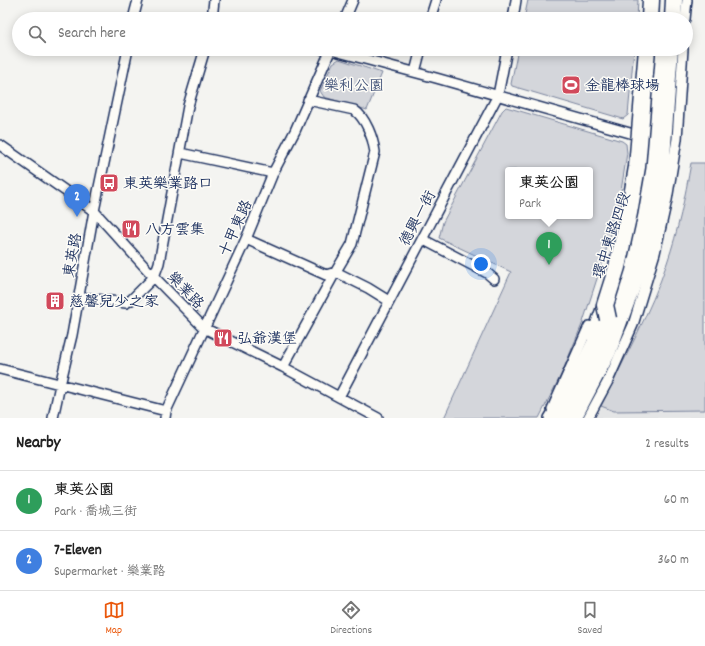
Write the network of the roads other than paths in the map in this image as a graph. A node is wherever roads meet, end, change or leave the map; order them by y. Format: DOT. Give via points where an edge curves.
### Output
graph roads {
  1 [pos="138,0"];
  2 [pos="214,0"];
  3 [pos="353,0"];
  4 [pos="436,0"];
  5 [pos="516,0"];
  6 [pos="646,0"];
  7 [pos="651,0"];
  8 [pos="658,0"];
  9 [pos="662,0"];
  10 [pos="674,0"];
  11 [pos="686,0"];
  12 [pos="135,12"];
  13 [pos="213,12"];
  14 [pos="348,12"];
  15 [pos="432,12"];
  16 [pos="514,12"];
  17 [pos="645,12"];
  18 [pos="650,12"];
  19 [pos="657,12"];
  20 [pos="661,12"];
  21 [pos="673,12"];
  22 [pos="685,12"];
  23 [pos="127,56"];
  24 [pos="204,56"];
  25 [pos="325,56"];
  26 [pos="354,56"];
  27 [pos="420,56"];
  28 [pos="506,56"];
  29 [pos="643,56"];
  30 [pos="646,56"];
  31 [pos="654,56"];
  32 [pos="657,56"];
  33 [pos="670,56"];
  34 [pos="683,56"];
  35 [pos="415,72"];
  36 [pos="498,95"];
  37 [pos="308,100"];
  38 [pos="637,135"];
  39 [pos="0,145"];
  40 [pos="180,153"];
  41 [pos="274,173"];
  42 [pos="94,212"];
  43 [pos="246,239"];
  44 [pos="422,239"];
  45 [pos="336,272"];
  46 [pos="154,277"];
  47 [pos="494,280"];
  48 [pos="79,297"];
  49 [pos="389,301"];
  50 [pos="608,318"];
  51 [pos="204,328"];
  52 [pos="283,367"];
  53 [pos="0,369"];
  54 [pos="60,385"];
  55 [pos="339,397"];
  56 [pos="166,415"];
  57 [pos="54,418"];
  58 [pos="378,418"];
  59 [pos="548,418"];
  60 [pos="558,418"];
  61 [pos="573,418"];
  62 [pos="588,418"];
  1 -- 12 [label="street"];
  2 -- 13 [label="street"];
  3 -- 14 [label="street"];
  4 -- 15 [label="street"];
  5 -- 16 [label="street"];
  6 -- 17 [label="street"];
  7 -- 18 [label="highway"];
  8 -- 19 [label="street"];
  9 -- 20 [label="highway"];
  10 -- 21 [label="highway"];
  11 -- 22 [label="street"];
  23 -- 42 [label="street, 東英路"];
  24 -- 40 [label="street" via="188,106"];
  25 -- 37 [label="street, 十甲東路"];
  26 -- 35 [label="street"];
  27 -- 35 [label="street"];
  28 -- 36 [label="street, 德興一街"];
  29 -- 38 [label="street, 環中東路四段"];
  30 -- 50 [label="highway, bridge" via="637,167 619,259 605,305"];
  31 -- 59 [label="street, 環中東路四段" via="648,136 635,216 589,341 567,388"];
  32 -- 50 [label="highway" via="644,194 626,269"];
  33 -- 61 [label="highway" via="662,171 645,252 608,351"];
  34 -- 62 [label="street" via="677,139 655,253 633,325"];
  35 -- 36 [label="street"];
  36 -- 38 [label="street"];
  36 -- 44 [label="street, 德興一街"];
  37 -- 41 [label="street, 十甲東路"];
  37 -- 45 [label="street" via="358,112 374,144 375,152 352,244"];
  38 -- 59 [label="street, 環中東路四段" via="618,240 611,264 596,309"];
  39 -- 42 [label="street, 樂業路"];
  40 -- 41 [label="street"];
  40 -- 46 [label="street" via="159,263"];
  41 -- 43 [label="street, 十甲東路"];
  42 -- 46 [label="street, 樂業路"];
  42 -- 48 [label="street, 東英路"];
  43 -- 45 [label="street" via="326,275"];
  43 -- 51 [label="street, 十甲東路"];
  44 -- 47 [label="street" via="487,273"];
  44 -- 49 [label="street, 德興一街"];
  45 -- 49 [label="street"];
  45 -- 52 [label="street"];
  46 -- 48 [label="street" via="126,303"];
  46 -- 51 [label="street, 樂業路"];
  48 -- 54 [label="street, 東英路"];
  49 -- 55 [label="street, 德興一街"];
  50 -- 60 [label="highway"];
  51 -- 52 [label="street, 樂業路"];
  51 -- 56 [label="street, 十甲東路"];
  52 -- 55 [label="street, 樂業路"];
  53 -- 54 [label="street"];
  54 -- 56 [label="street"];
  54 -- 57 [label="street, 東英路"];
  55 -- 58 [label="street, 樂業路"];
}
